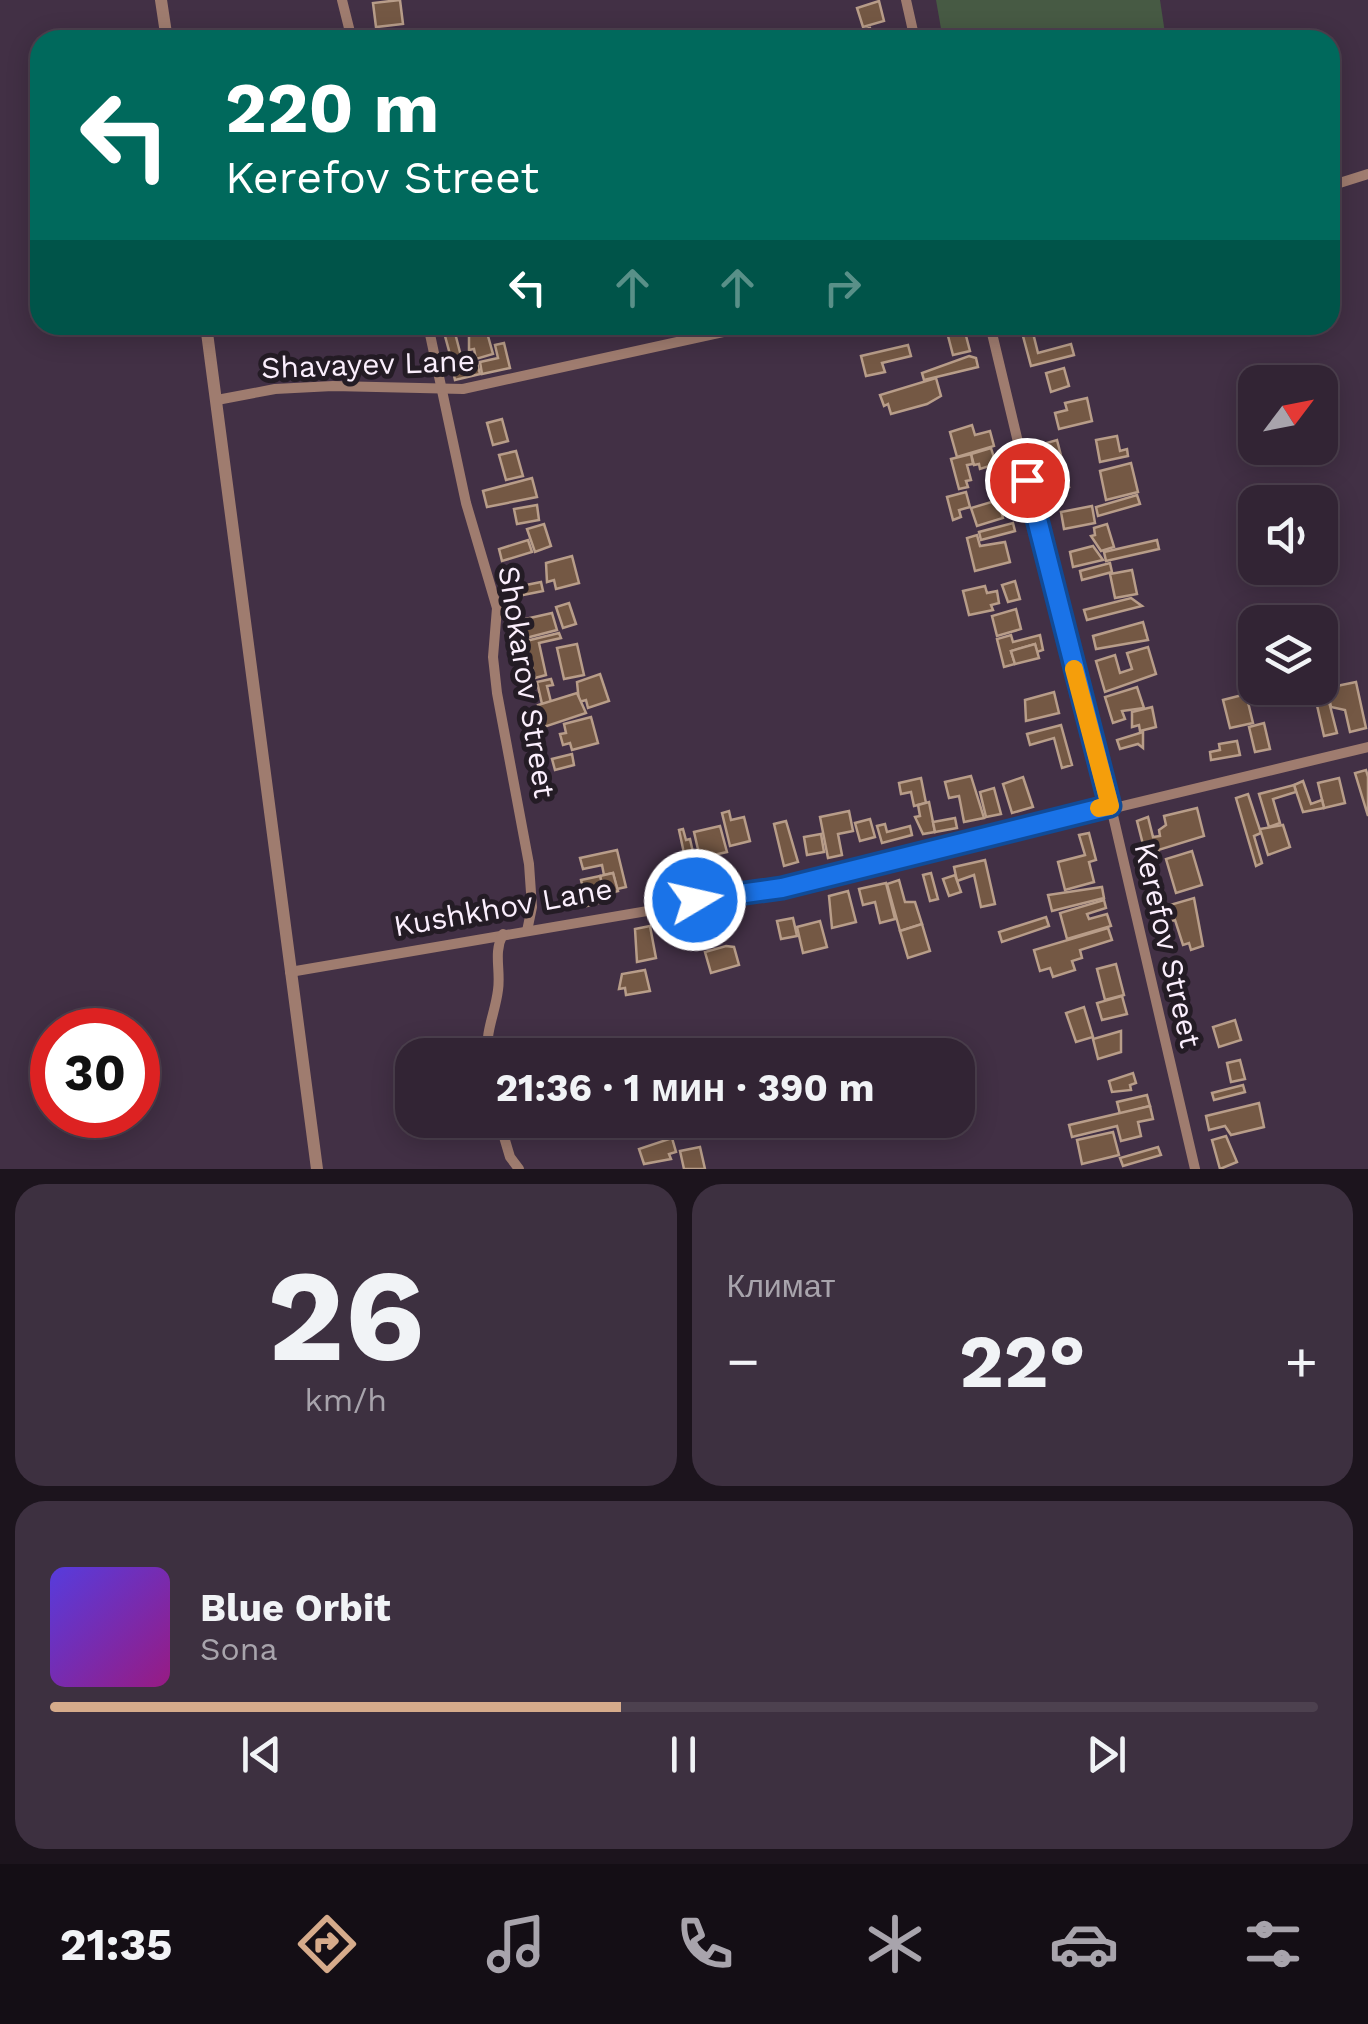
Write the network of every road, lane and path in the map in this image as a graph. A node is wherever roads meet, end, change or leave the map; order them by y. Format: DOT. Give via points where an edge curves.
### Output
graph roads {
  1 [pos="161,0"];
  2 [pos="342,0"];
  3 [pos="906,0"];
  4 [pos="166,30"];
  5 [pos="350,30"];
  6 [pos="914,30"];
  7 [pos="1368,174"];
  8 [pos="1340,183"];
  9 [pos="207,335"];
  10 [pos="430,335"];
  11 [pos="710,335"];
  12 [pos="992,335"];
  13 [pos="443,389"];
  14 [pos="216,400"];
  15 [pos="1368,747"];
  16 [pos="1110,806"];
  17 [pos="527,931"];
  18 [pos="504,934"];
  19 [pos="290,972"];
  20 [pos="486,1038"];
  21 [pos="504,1138"];
  22 [pos="317,1169"];
  23 [pos="519,1169"];
  24 [pos="1195,1169"];
  1 -- 4 [label="street"];
  2 -- 5 [label="street"];
  3 -- 6 [label="street"];
  7 -- 8 [label="street"];
  9 -- 14 [label="street"];
  10 -- 13 [label="street, Shokarov Street"];
  11 -- 13 [label="street, Shavayev Lane"];
  12 -- 16 [label="street, Kerefov Street"];
  13 -- 14 [label="street, Shavayev Lane" via="334,386"];
  13 -- 17 [label="street, Shokarov Street" via="497,608 494,657 527,842"];
  14 -- 19 [label="street"];
  15 -- 16 [label="street, Kushkhov Lane"];
  16 -- 17 [label="street, Kushkhov Lane" via="782,888"];
  16 -- 24 [label="street, Kerefov Street"];
  17 -- 18 [label="street, Kushkhov Lane"];
  18 -- 19 [label="street, Kushkhov Lane"];
  18 -- 20 [label="street"];
  19 -- 22 [label="street"];
  21 -- 23 [label="street"];
}
